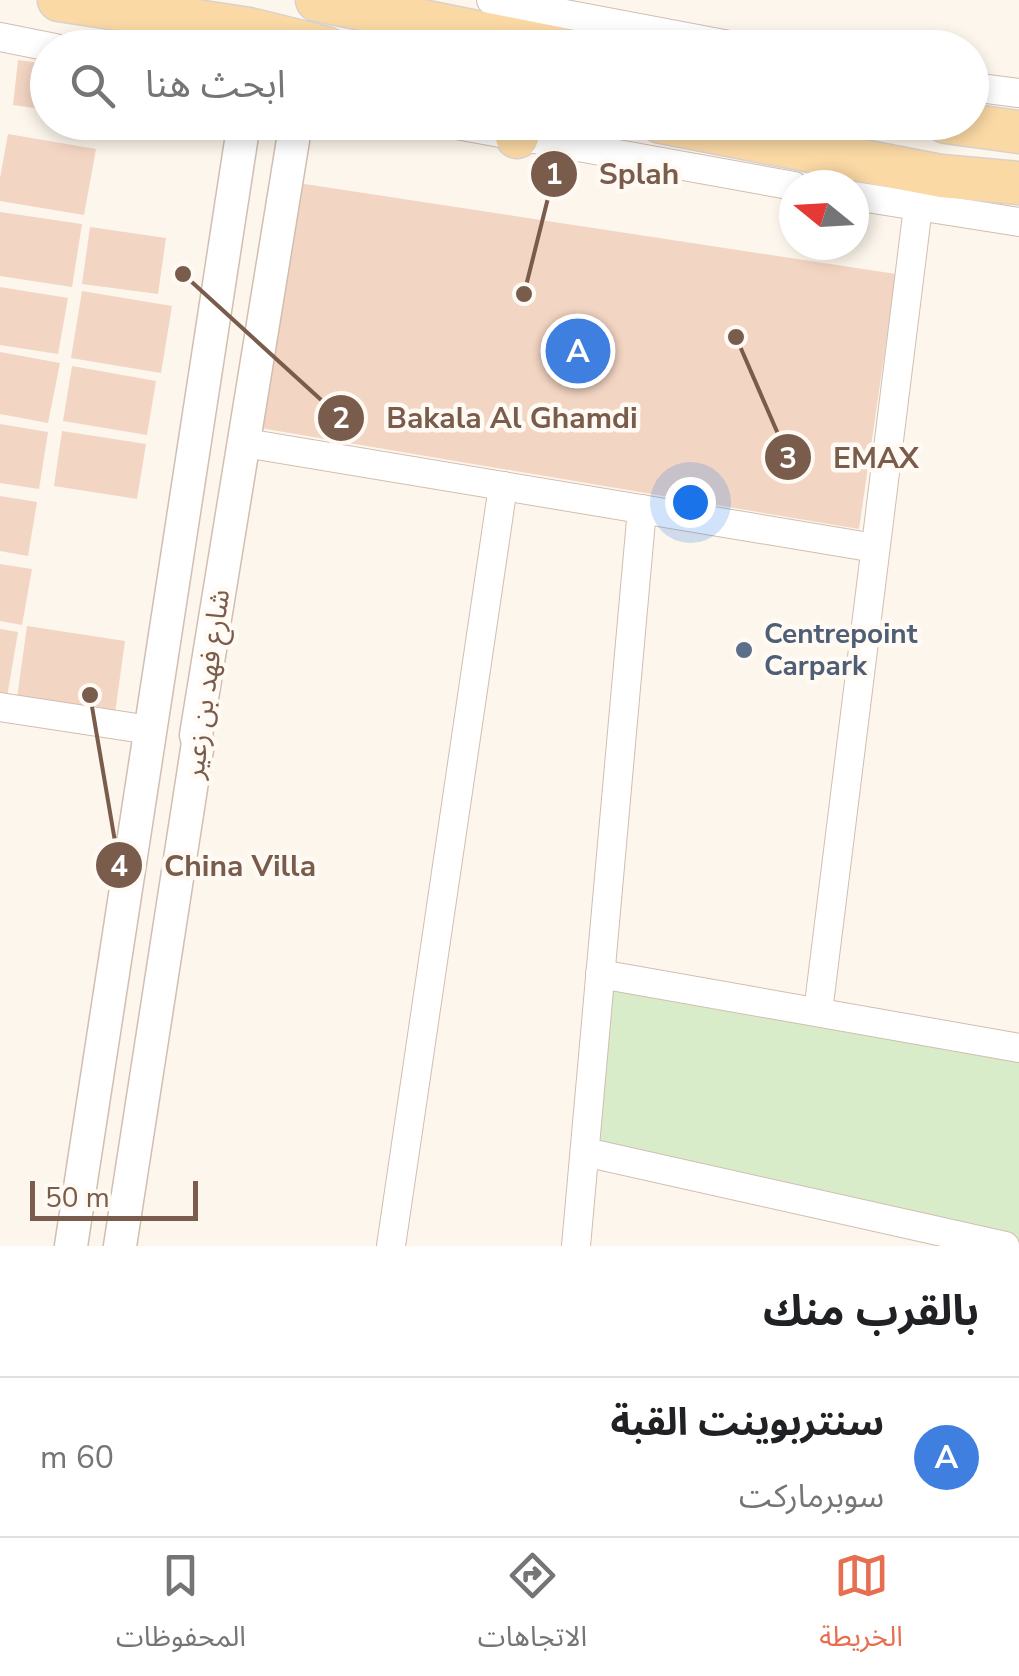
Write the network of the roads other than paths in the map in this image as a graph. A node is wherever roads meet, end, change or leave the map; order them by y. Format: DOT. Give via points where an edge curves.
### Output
graph roads {
  1 [pos="59,0"];
  2 [pos="317,0"];
  3 [pos="491,0"];
  4 [pos="257,30"];
  5 [pos="517,30"];
  6 [pos="538,30"];
  7 [pos="0,37"];
  8 [pos="30,43"];
  9 [pos="989,89"];
  10 [pos="1019,93"];
  11 [pos="989,128"];
  12 [pos="1019,132"];
  13 [pos="241,140"];
  14 [pos="293,140"];
  15 [pos="568,140"];
  16 [pos="754,140"];
  17 [pos="1019,182"];
  18 [pos="779,183"];
  19 [pos="869,199"];
  20 [pos="918,207"];
  21 [pos="1019,222"];
  22 [pos="244,454"];
  23 [pos="194,461"];
  24 [pos="502,486"];
  25 [pos="642,509"];
  26 [pos="876,548"];
  27 [pos="0,707"];
  28 [pos="150,730"];
  29 [pos="196,735"];
  30 [pos="600,974"];
  31 [pos="818,1012"];
  32 [pos="1019,1048"];
  33 [pos="584,1152"];
  34 [pos="71,1246"];
  35 [pos="120,1246"];
  36 [pos="391,1246"];
  37 [pos="576,1246"];
  38 [pos="1005,1246"];
  1 -- 4 [label="main road"];
  2 -- 5 [label="main road"];
  3 -- 6 [label="street"];
  7 -- 8 [label="street"];
  9 -- 10 [label="street"];
  11 -- 12 [label="main road"];
  13 -- 23 [label="street, شارع فهد بن زعير"];
  14 -- 22 [label="street, شارع فهد بن زعير"];
  15 -- 18 [label="street"];
  16 -- 17 [label="main road" via="942,176"];
  19 -- 20 [label="street"];
  20 -- 21 [label="street"];
  20 -- 26 [label="street"];
  22 -- 23 [label="street"];
  22 -- 24 [label="street"];
  22 -- 29 [label="street, شارع فهد بن زعير"];
  23 -- 28 [label="street, شارع فهد بن زعير"];
  24 -- 25 [label="street"];
  24 -- 36 [label="street"];
  25 -- 26 [label="street"];
  25 -- 30 [label="street"];
  26 -- 31 [label="street"];
  27 -- 28 [label="street"];
  28 -- 29 [label="street"];
  28 -- 34 [label="street, شارع فهد بن زعير"];
  29 -- 35 [label="street, شارع فهد بن زعير"];
  30 -- 31 [label="street"];
  30 -- 33 [label="street"];
  31 -- 32 [label="street"];
  33 -- 37 [label="street"];
  33 -- 38 [label="street"];
}
